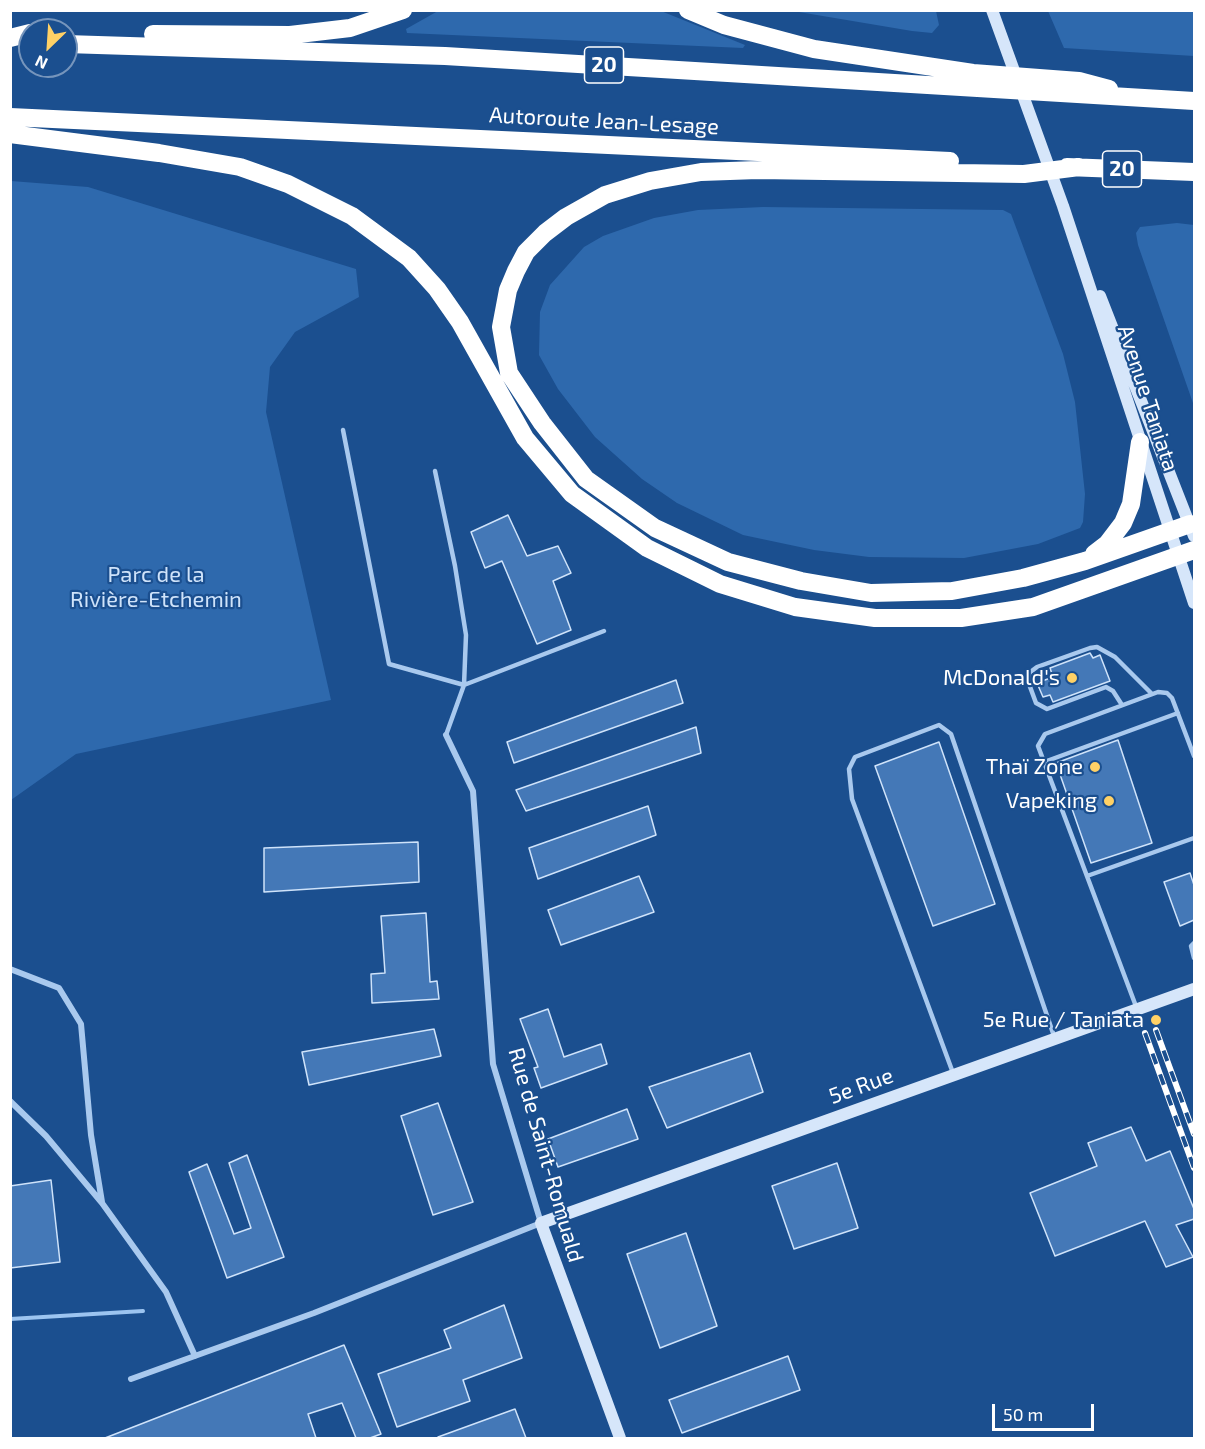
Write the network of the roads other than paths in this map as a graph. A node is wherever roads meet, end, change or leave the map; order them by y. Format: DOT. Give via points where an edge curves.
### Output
graph roads {
  1 [pos="403,10"];
  2 [pos="688,10"];
  3 [pos="992,10"];
  4 [pos="78,32"];
  5 [pos="78,44"];
  6 [pos="1142,99"];
  7 [pos="1194,101"];
  8 [pos="10,117"];
  9 [pos="10,134"];
  10 [pos="1079,167"];
  11 [pos="1194,172"];
  12 [pos="1063,206"];
  13 [pos="343,430"];
  14 [pos="1140,441"];
  15 [pos="435,471"];
  16 [pos="1192,530"];
  17 [pos="1170,532"];
  18 [pos="1194,550"];
  19 [pos="1177,555"];
  20 [pos="1085,561"];
  21 [pos="1194,603"];
  22 [pos="604,631"];
  23 [pos="464,685"];
  24 [pos="1152,694"];
  25 [pos="1122,705"];
  26 [pos="1178,713"];
  27 [pos="446,735"];
  28 [pos="1194,756"];
  29 [pos="1044,762"];
  30 [pos="1194,838"];
  31 [pos="1087,876"];
  32 [pos="1194,943"];
  33 [pos="1194,958"];
  34 [pos="10,969"];
  35 [pos="1194,988"];
  36 [pos="1137,1009"];
  37 [pos="1055,1039"];
  38 [pos="954,1075"];
  39 [pos="10,1101"];
  40 [pos="102,1203"];
  41 [pos="541,1223"];
  42 [pos="195,1356"];
  43 [pos="131,1379"];
  44 [pos="620,1438"];
  1 -- 4 [label="highway" via="350,28 290,35"];
  2 -- 6 [label="highway" via="724,25 814,49 973,73 1079,81"];
  3 -- 12 [label="main road, Avenue Taniata"];
  5 -- 6 [label="highway, 20" via="445,56"];
  6 -- 7 [label="highway, 20"];
  8 -- 10 [label="highway, Autoroute Jean-Lesage / 20"];
  9 -- 19 [label="highway" via="240,167 288,184 352,216 409,258 437,289 460,322 525,438 572,494 647,548 720,584 818,610 875,618 961,618 1033,607"];
  10 -- 11 [label="highway, Autoroute Jean-Lesage / 20"];
  10 -- 20 [label="highway" via="1024,174 758,170 701,172 650,181 604,195 544,233 526,252 516,271 501,327 509,373 586,479 655,528 728,562 801,581 871,593 952,591"];
  12 -- 14 [label="main road, Avenue Taniata"];
  12 -- 16 [label="main road, Avenue Taniata"];
  13 -- 23 [label="lane" via="389,664"];
  14 -- 17 [label="main road, Avenue Taniata"];
  14 -- 20 [label="highway" via="1133,499 1123,523 1107,544"];
  15 -- 23 [label="lane" via="466,635"];
  16 -- 17 [label="highway"];
  17 -- 19 [label="main road, Avenue Taniata"];
  17 -- 20 [label="highway"];
  18 -- 19 [label="highway"];
  19 -- 21 [label="main road, Avenue Taniata"];
  22 -- 23 [label="lane"];
  23 -- 27 [label="lane"];
  24 -- 25 [label="lane"];
  24 -- 25 [label="lane" via="1115,657 1097,647 1029,673 1036,703 1047,709 1106,687"];
  24 -- 26 [label="lane" via="1167,693"];
  25 -- 29 [label="lane" via="1045,734 1038,746"];
  26 -- 28 [label="lane"];
  26 -- 29 [label="lane"];
  27 -- 41 [label="street, Rue de Saint-Romuald" via="473,791 493,1064"];
  29 -- 31 [label="lane"];
  30 -- 31 [label="lane"];
  31 -- 36 [label="lane"];
  32 -- 33 [label="lane"];
  34 -- 40 [label="street" via="59,988 81,1024 91,1136"];
  35 -- 36 [label="main road, 5e Rue"];
  36 -- 37 [label="main road, 5e Rue"];
  37 -- 38 [label="main road, 5e Rue"];
  37 -- 38 [label="lane" via="951,734 939,725 855,758 849,769 852,799"];
  38 -- 41 [label="main road, 5e Rue"];
  39 -- 40 [label="street" via="46,1136"];
  40 -- 42 [label="street" via="166,1292"];
  41 -- 42 [label="street"];
  41 -- 44 [label="main road, Rue de Saint-Romuald"];
  42 -- 43 [label="street"];
}
